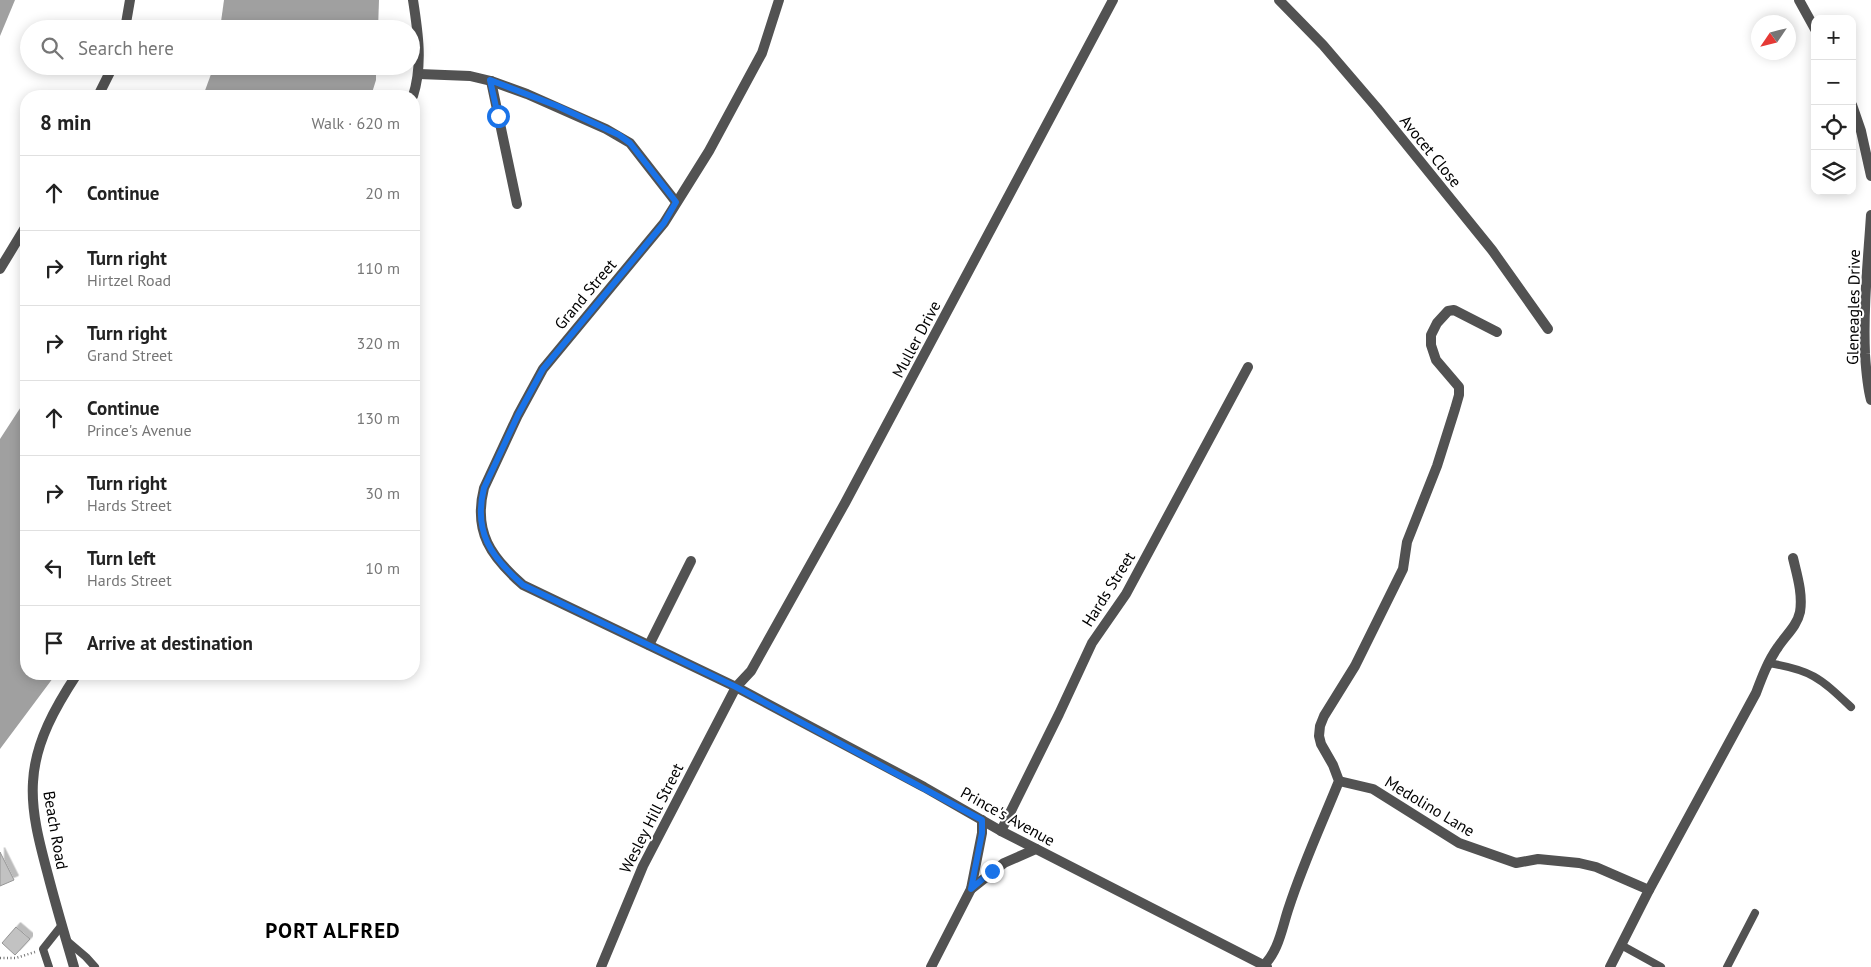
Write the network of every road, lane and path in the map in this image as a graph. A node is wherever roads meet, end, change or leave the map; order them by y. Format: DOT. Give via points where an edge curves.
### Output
graph roads {
  1 [pos="130,0"];
  2 [pos="413,0"];
  3 [pos="779,0"];
  4 [pos="1113,0"];
  5 [pos="1280,0"];
  6 [pos="1799,0"];
  7 [pos="127,20"];
  8 [pos="415,20"];
  9 [pos="1811,22"];
  10 [pos="420,74"];
  11 [pos="108,75"];
  12 [pos="419,75"];
  13 [pos="490,80"];
  14 [pos="101,90"];
  15 [pos="415,90"];
  16 [pos="1856,117"];
  17 [pos="1871,176"];
  18 [pos="676,202"];
  19 [pos="517,204"];
  20 [pos="1871,215"];
  21 [pos="20,236"];
  22 [pos="0,269"];
  23 [pos="1548,329"];
  24 [pos="1497,332"];
  25 [pos="1248,367"];
  26 [pos="1871,400"];
  27 [pos="1793,558"];
  28 [pos="691,561"];
  29 [pos="649,645"];
  30 [pos="1768,663"];
  31 [pos="73,680"];
  32 [pos="736,687"];
  33 [pos="1851,708"];
  34 [pos="1339,781"];
  35 [pos="982,820"];
  36 [pos="1001,831"];
  37 [pos="1036,849"];
  38 [pos="971,889"];
  39 [pos="1649,890"];
  40 [pos="1755,913"];
  41 [pos="62,925"];
  42 [pos="66,940"];
  43 [pos="1621,945"];
  44 [pos="43,949"];
  45 [pos="0,958"];
  46 [pos="1265,966"];
  47 [pos="49,967"];
  48 [pos="74,967"];
  49 [pos="95,967"];
  50 [pos="601,967"];
  51 [pos="931,967"];
  52 [pos="1610,967"];
  53 [pos="1661,967"];
  54 [pos="1727,967"];
  1 -- 7 [label="street"];
  2 -- 8 [label="street"];
  3 -- 18 [label="street, Grand Street" via="762,53 751,75"];
  4 -- 32 [label="street, Muller Drive" via="845,504 752,671"];
  5 -- 23 [label="street, Avocet Close" via="1377,108 1492,250"];
  6 -- 9 [label="street"];
  10 -- 13 [label="street"];
  11 -- 14 [label="street"];
  12 -- 15 [label="street"];
  13 -- 18 [label="street" via="619,135 630,143"];
  13 -- 19 [label="street"];
  16 -- 17 [label="street"];
  18 -- 29 [label="street, Grand Street" via="664,223 543,369 518,415 480,503 480,522 489,548 508,573 523,585"];
  20 -- 26 [label="street, Gleneagles Drive" via="1865,299 1866,370"];
  21 -- 22 [label="street"];
  24 -- 34 [label="street" via="1454,310 1448,311 1437,322 1431,335 1436,360 1459,387 1459,395 1437,466 1407,542 1403,569 1355,666 1320,726 1321,744"];
  25 -- 36 [label="street, Hards Street" via="1126,594 1092,643"];
  27 -- 30 [label="street" via="1800,588 1797,623"];
  28 -- 29 [label="street"];
  29 -- 32 [label="street, Grand Street"];
  30 -- 33 [label="lane" via="1810,673"];
  30 -- 39 [label="street" via="1756,692"];
  31 -- 41 [label="street, Beach Road" via="50,720 39,750 33,781 39,843"];
  32 -- 35 [label="street, Prince's Avenue"];
  32 -- 50 [label="street, Wesley Hill Street" via="643,866"];
  34 -- 39 [label="street, Medolino Lane" via="1372,789 1470,848 1516,863 1538,859 1579,863"];
  34 -- 46 [label="street" via="1288,908 1281,935"];
  35 -- 36 [label="street, Prince's Avenue"];
  35 -- 38 [label="street"];
  36 -- 37 [label="street, Prince's Avenue"];
  37 -- 38 [label="street" via="1004,863"];
  37 -- 46 [label="street, Prince's Avenue"];
  38 -- 51 [label="street"];
  39 -- 43 [label="street"];
  40 -- 54 [label="lane"];
  41 -- 42 [label="street, Beach Road"];
  41 -- 44 [label="lane"];
  42 -- 48 [label="street, Beach Road"];
  42 -- 49 [label="lane"];
  43 -- 52 [label="street"];
  43 -- 53 [label="lane"];
  44 -- 45 [label="path" via="16,958"];
  44 -- 47 [label="lane"];
}
